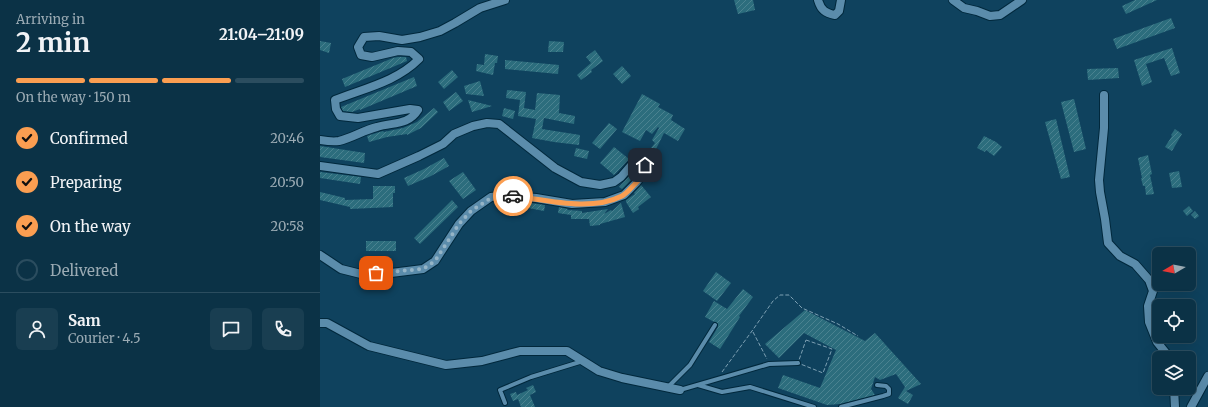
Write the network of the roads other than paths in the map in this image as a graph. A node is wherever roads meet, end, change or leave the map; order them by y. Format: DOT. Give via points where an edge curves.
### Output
graph roads {
  1 [pos="505,0"];
  2 [pos="818,0"];
  3 [pos="842,0"];
  4 [pos="953,0"];
  5 [pos="1022,0"];
  6 [pos="1104,95"];
  7 [pos="320,140"];
  8 [pos="320,166"];
  9 [pos="320,255"];
  10 [pos="320,323"];
  11 [pos="715,325"];
  12 [pos="1165,351"];
  13 [pos="584,361"];
  14 [pos="798,363"];
  15 [pos="1208,376"];
  16 [pos="698,384"];
  17 [pos="877,385"];
  18 [pos="667,388"];
  19 [pos="680,390"];
  20 [pos="1174,395"];
  21 [pos="505,403"];
  22 [pos="814,407"];
  23 [pos="841,407"];
  24 [pos="1175,407"];
  25 [pos="1191,407"];
  1 -- 7 [label="street" via="480,8 440,31 420,37 402,40 379,36 364,37 358,47 361,55 372,57 398,51 411,52 419,59 402,73 335,100 340,116 358,118 410,109 418,110 410,119 401,123 376,127 337,141"];
  2 -- 3 [label="street" via="820,7 835,15 839,12"];
  4 -- 5 [label="street" via="964,8 990,16 1000,15"];
  6 -- 12 [label="street" via="1099,180 1108,243 1149,280 1152,291 1148,306 1149,322 1157,342"];
  8 -- 9 [label="street" via="378,174 443,144 454,134 487,123 499,124 555,168 581,182 600,185 614,182 634,162 645,165 646,170 624,195 605,202 572,204 506,195 491,198 471,211 459,224 435,261 423,269 360,274 341,269"];
  10 -- 13 [label="street" via="327,323 369,346 446,365 482,361 520,351 567,351"];
  11 -- 18 [label="lane" via="690,365"];
  13 -- 18 [label="street" via="599,371"];
  13 -- 21 [label="lane" via="500,390"];
  14 -- 16 [label="lane" via="769,364"];
  15 -- 25 [label="street"];
  16 -- 19 [label="lane"];
  16 -- 22 [label="lane" via="722,392 750,387"];
  17 -- 23 [label="lane" via="886,386 889,394"];
  18 -- 19 [label="street"];
  20 -- 24 [label="street"];
}
